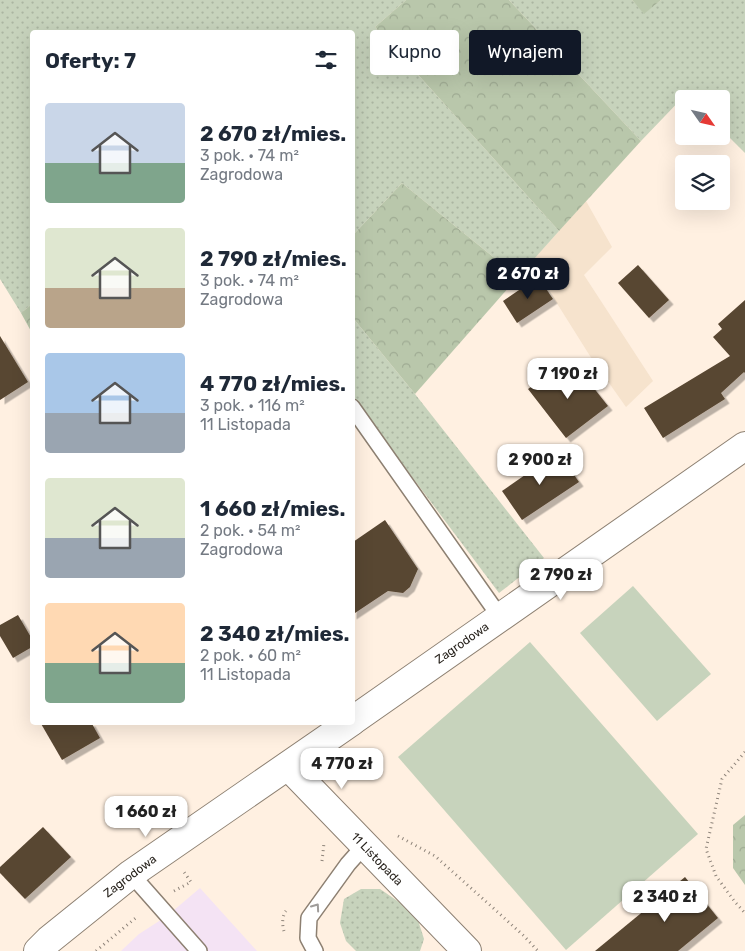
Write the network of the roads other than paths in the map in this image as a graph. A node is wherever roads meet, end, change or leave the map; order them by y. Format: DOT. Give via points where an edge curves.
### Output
graph roads {
  1 [pos="355,411"];
  2 [pos="745,446"];
  3 [pos="500,617"];
  4 [pos="355,720"];
  5 [pos="348,725"];
  6 [pos="288,766"];
  7 [pos="364,846"];
  8 [pos="131,874"];
  9 [pos="462,949"];
  10 [pos="38,951"];
  11 [pos="199,951"];
  12 [pos="315,951"];
  1 -- 3 [label="lane"];
  2 -- 3 [label="street, Zagrodowa"];
  3 -- 4 [label="street, Zagrodowa"];
  5 -- 6 [label="street, Zagrodowa"];
  6 -- 7 [label="street, 11 Listopada"];
  6 -- 8 [label="street, Zagrodowa"];
  7 -- 9 [label="street, 11 Listopada"];
  12 -- 7 [label="lane, one-way" via="308,938 309,918"];
  8 -- 10 [label="street, Zagrodowa"];
  8 -- 11 [label="lane"];
}
